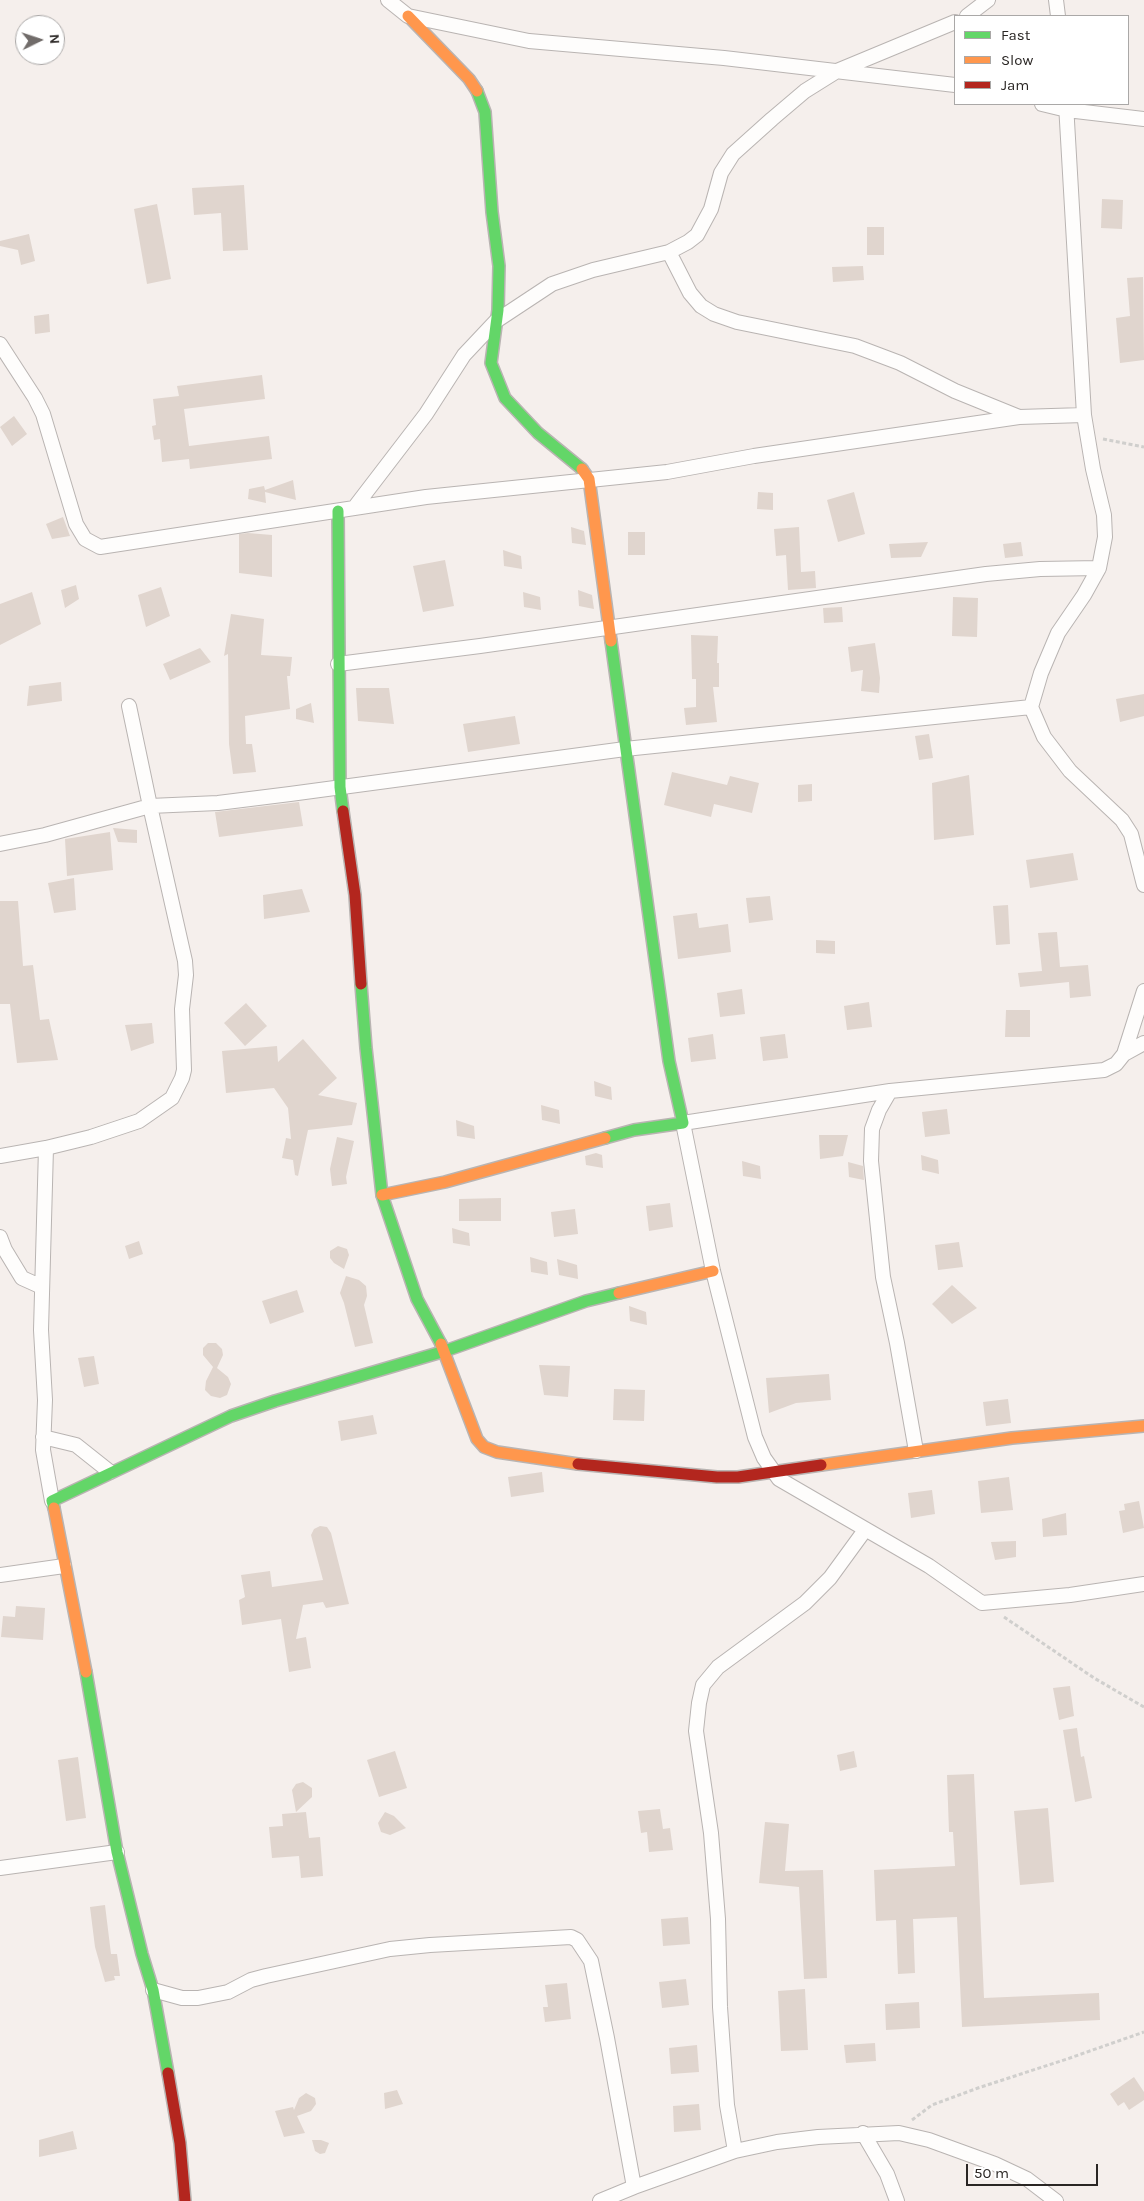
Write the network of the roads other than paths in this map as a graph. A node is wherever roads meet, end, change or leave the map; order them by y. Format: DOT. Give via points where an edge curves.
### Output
graph roads {
  1 [pos="388,0"];
  2 [pos="988,0"];
  3 [pos="1056,0"];
  4 [pos="968,15"];
  5 [pos="1058,15"];
  6 [pos="408,16"];
  7 [pos="954,22"];
  8 [pos="837,71"];
  9 [pos="954,85"];
  10 [pos="1050,105"];
  11 [pos="1066,107"];
  12 [pos="1144,119"];
  13 [pos="669,252"];
  14 [pos="496,321"];
  15 [pos="0,344"];
  16 [pos="1084,414"];
  17 [pos="1019,417"];
  18 [pos="589,480"];
  19 [pos="354,508"];
  20 [pos="338,511"];
  21 [pos="1099,568"];
  22 [pos="609,626"];
  23 [pos="338,664"];
  24 [pos="129,706"];
  25 [pos="1030,707"];
  26 [pos="624,749"];
  27 [pos="340,787"];
  28 [pos="150,806"];
  29 [pos="0,844"];
  30 [pos="1144,885"];
  31 [pos="1144,991"];
  32 [pos="1144,1043"];
  33 [pos="1124,1054"];
  34 [pos="890,1091"];
  35 [pos="684,1123"];
  36 [pos="46,1148"];
  37 [pos="0,1156"];
  38 [pos="382,1195"];
  39 [pos="0,1237"];
  40 [pos="713,1271"];
  41 [pos="42,1287"];
  42 [pos="445,1351"];
  43 [pos="1144,1426"];
  44 [pos="43,1437"];
  45 [pos="916,1452"];
  46 [pos="110,1472"];
  47 [pos="774,1472"];
  48 [pos="52,1501"];
  49 [pos="865,1530"];
  50 [pos="64,1566"];
  51 [pos="0,1575"];
  52 [pos="1144,1584"];
  53 [pos="117,1852"];
  54 [pos="0,1868"];
  55 [pos="154,1990"];
  56 [pos="864,2133"];
  57 [pos="735,2151"];
  58 [pos="634,2187"];
  59 [pos="185,2201"];
  60 [pos="600,2201"];
  61 [pos="897,2201"];
  62 [pos="1056,2201"];
  1 -- 6 [label="street"];
  2 -- 4 [label="street"];
  3 -- 5 [label="street"];
  6 -- 8 [label="street" via="529,42"];
  6 -- 14 [label="street" via="469,79 484,112 499,266"];
  7 -- 8 [label="street"];
  8 -- 9 [label="street"];
  8 -- 13 [label="street" via="806,91 733,154 721,173 711,209 697,235"];
  10 -- 11 [label="street"];
  11 -- 12 [label="street"];
  11 -- 16 [label="street"];
  13 -- 14 [label="street" via="592,270 552,284"];
  13 -- 17 [label="street" via="690,293 700,306 714,314 737,322 855,346"];
  14 -- 18 [label="street" via="492,363 506,398 538,433 580,466"];
  14 -- 19 [label="street" via="464,355 426,414"];
  15 -- 20 [label="street" via="43,414 76,524 94,546"];
  16 -- 17 [label="street"];
  16 -- 21 [label="street" via="1104,515 1105,537"];
  17 -- 18 [label="street" via="667,472"];
  18 -- 19 [label="street"];
  18 -- 22 [label="street"];
  19 -- 20 [label="street"];
  20 -- 23 [label="street"];
  21 -- 22 [label="street" via="986,574"];
  21 -- 25 [label="street" via="1058,633"];
  22 -- 23 [label="street"];
  22 -- 26 [label="street"];
  23 -- 27 [label="street"];
  24 -- 28 [label="street"];
  25 -- 26 [label="street"];
  25 -- 30 [label="street" via="1044,737 1070,771 1122,820 1131,834"];
  26 -- 27 [label="street"];
  26 -- 35 [label="street" via="669,1061"];
  27 -- 28 [label="street" via="218,802"];
  27 -- 38 [label="street" via="355,895 366,1048"];
  28 -- 29 [label="street"];
  28 -- 36 [label="street" via="185,961 182,1078 172,1098 139,1121"];
  31 -- 33 [label="street"];
  32 -- 33 [label="street"];
  33 -- 34 [label="street" via="1116,1064 1104,1070"];
  34 -- 35 [label="street"];
  34 -- 45 [label="street" via="872,1128 870,1161 883,1278 898,1343"];
  35 -- 38 [label="street" via="634,1130 445,1182"];
  35 -- 40 [label="street"];
  36 -- 37 [label="street"];
  36 -- 41 [label="street"];
  38 -- 42 [label="street" via="417,1299"];
  39 -- 41 [label="street" via="22,1278"];
  40 -- 42 [label="street" via="586,1301"];
  40 -- 47 [label="street" via="755,1437"];
  41 -- 44 [label="street"];
  42 -- 46 [label="street" via="231,1416"];
  42 -- 47 [label="street" via="477,1439 484,1447 497,1452 698,1476 738,1477"];
  43 -- 45 [label="street" via="1012,1438"];
  44 -- 46 [label="street" via="76,1445"];
  44 -- 48 [label="street"];
  45 -- 47 [label="street"];
  46 -- 48 [label="street"];
  47 -- 49 [label="street" via="785,1483"];
  48 -- 50 [label="street"];
  49 -- 52 [label="street" via="929,1566 982,1603"];
  49 -- 57 [label="street" via="830,1578 805,1603 718,1667 703,1685 699,1703 696,1731 711,1833 726,2095"];
  50 -- 51 [label="street"];
  50 -- 53 [label="street" via="90,1690"];
  53 -- 54 [label="street"];
  53 -- 55 [label="street"];
  55 -- 58 [label="street" via="182,1998 198,1998 228,1992 266,1976 390,1949 571,1937 577,1940 590,1961"];
  55 -- 59 [label="street" via="180,2143"];
  56 -- 57 [label="street" via="777,2142"];
  56 -- 61 [label="street" via="887,2174"];
  56 -- 62 [label="street" via="899,2133 929,2140 1027,2179"];
  57 -- 58 [label="street"];
  58 -- 60 [label="street"];
}
